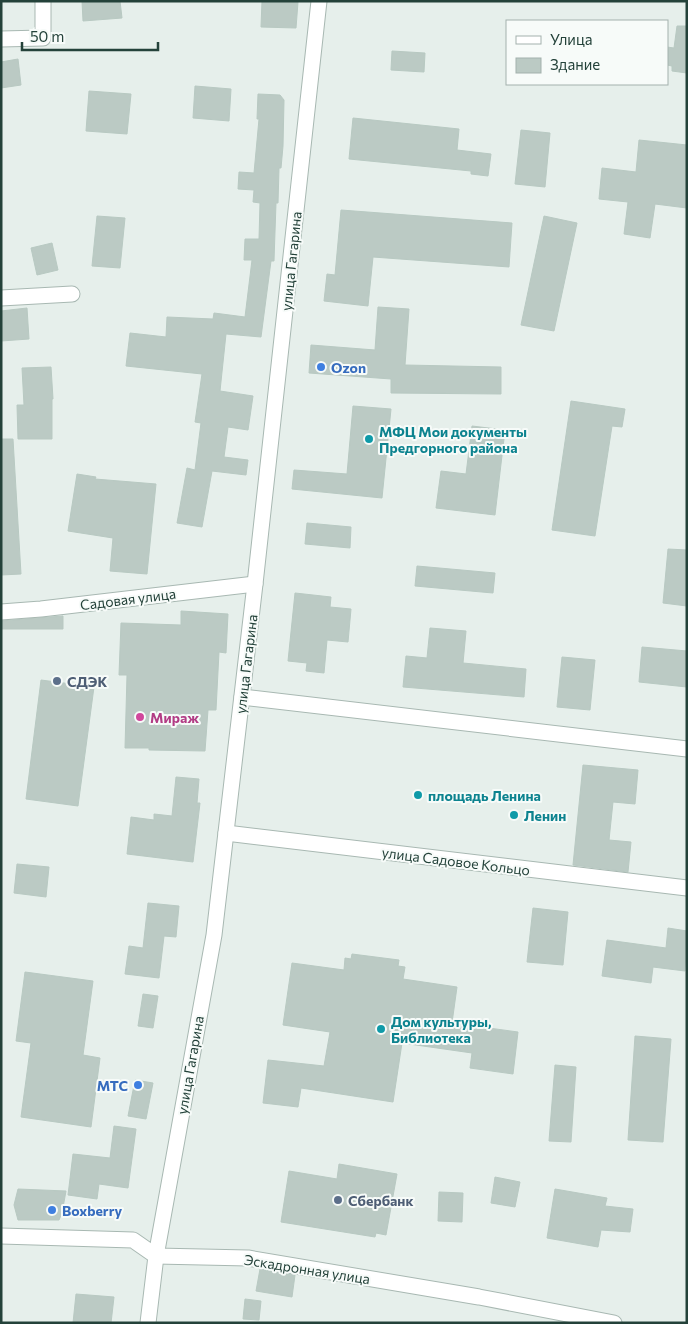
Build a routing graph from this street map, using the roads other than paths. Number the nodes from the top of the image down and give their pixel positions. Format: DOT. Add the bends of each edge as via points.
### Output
graph roads {
  1 [pos="43,1"];
  2 [pos="320,1"];
  3 [pos="1,39"];
  4 [pos="72,294"];
  5 [pos="1,298"];
  6 [pos="255,584"];
  7 [pos="1,612"];
  8 [pos="242,697"];
  9 [pos="687,749"];
  10 [pos="226,833"];
  11 [pos="687,888"];
  12 [pos="1,1236"];
  13 [pos="156,1256"];
  14 [pos="148,1323"];
  15 [pos="614,1323"];
  1 -- 3 [label="street" via="43,38"];
  2 -- 6 [label="street, улица Гагарина"];
  4 -- 5 [label="street"];
  6 -- 7 [label="street, Садовая улица"];
  6 -- 8 [label="street, улица Гагарина"];
  8 -- 9 [label="street"];
  8 -- 10 [label="street, улица Гагарина"];
  10 -- 11 [label="street, улица Садовое Кольцо"];
  10 -- 13 [label="street, улица Гагарина" via="214,935"];
  12 -- 13 [label="street" via="133,1240"];
  13 -- 14 [label="street, улица Гагарина"];
  13 -- 15 [label="street, Эскадронная улица" via="248,1258"];
}
